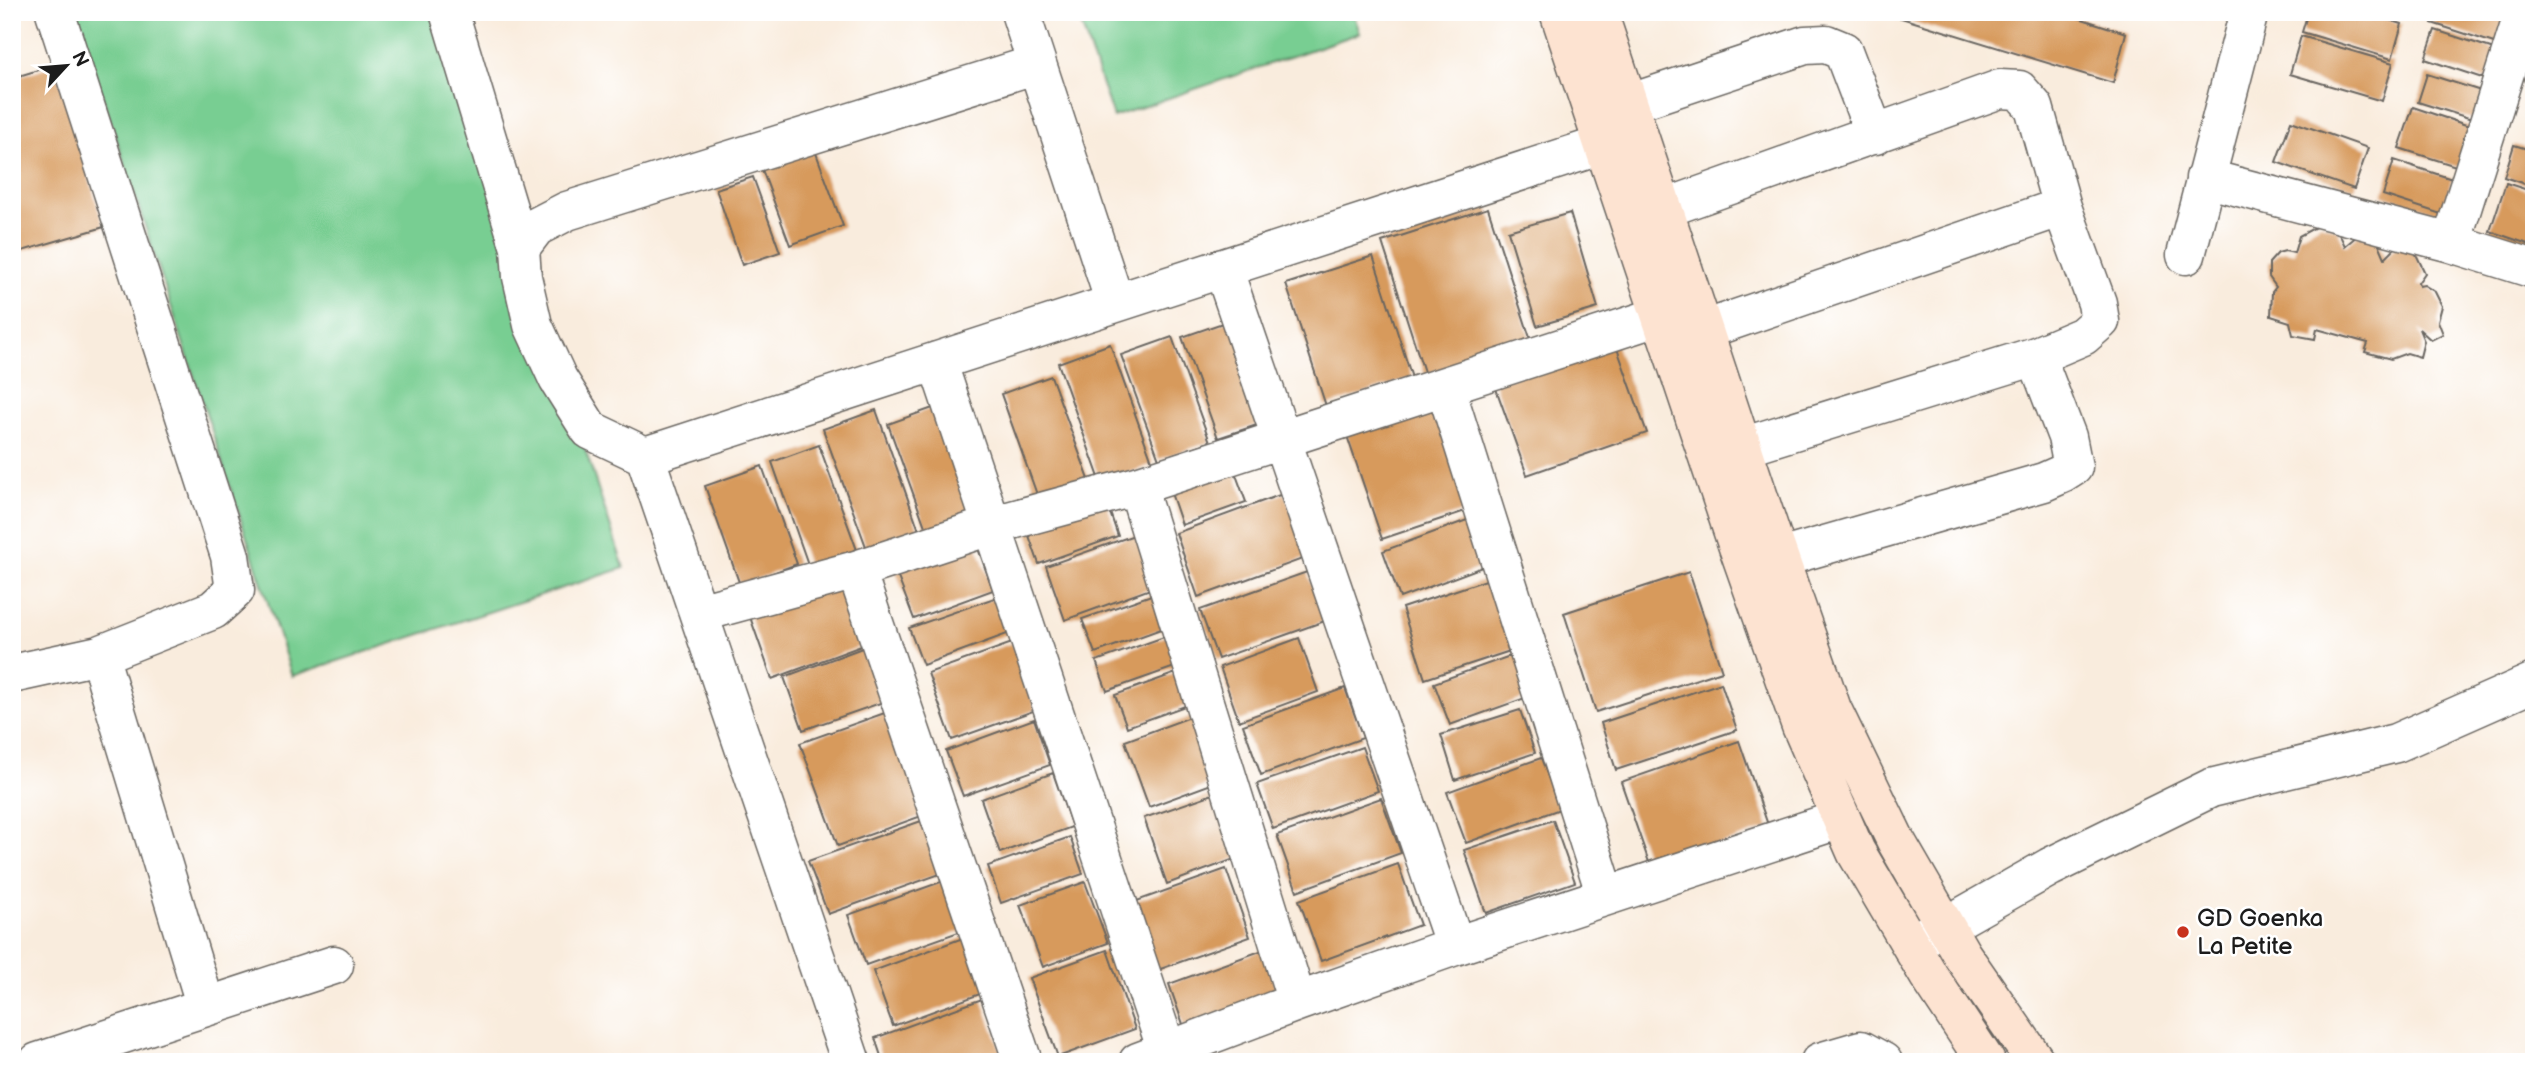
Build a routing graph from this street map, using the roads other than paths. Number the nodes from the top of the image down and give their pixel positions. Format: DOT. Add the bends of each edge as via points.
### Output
graph roads {
  1 [pos="55,12"];
  2 [pos="449,12"];
  3 [pos="1020,12"];
  4 [pos="1559,12"];
  5 [pos="1598,12"];
  6 [pos="2249,12"];
  7 [pos="2524,12"];
  8 [pos="1037,64"];
  9 [pos="1623,127"];
  10 [pos="1875,135"];
  11 [pos="2205,178"];
  12 [pos="2062,206"];
  13 [pos="1663,209"];
  14 [pos="2451,243"];
  15 [pos="520,248"];
  16 [pos="2186,255"];
  17 [pos="1223,268"];
  18 [pos="2534,269"];
  19 [pos="1115,303"];
  20 [pos="1660,316"];
  21 [pos="1703,330"];
  22 [pos="2036,356"];
  23 [pos="937,361"];
  24 [pos="1445,386"];
  25 [pos="1281,439"];
  26 [pos="1742,447"];
  27 [pos="645,456"];
  28 [pos="1137,486"];
  29 [pos="990,526"];
  30 [pos="1780,558"];
  31 [pos="856,570"];
  32 [pos="699,613"];
  33 [pos="99,654"];
  34 [pos="12,674"];
  35 [pos="2534,682"];
  36 [pos="1841,818"];
  37 [pos="1606,896"];
  38 [pos="1946,926"];
  39 [pos="1909,943"];
  40 [pos="1455,946"];
  41 [pos="334,965"];
  42 [pos="1297,1002"];
  43 [pos="206,1007"];
  44 [pos="1152,1056"];
  45 [pos="38,1062"];
  46 [pos="851,1062"];
  47 [pos="1023,1062"];
  48 [pos="1820,1062"];
  49 [pos="1883,1062"];
  50 [pos="1986,1062"];
  51 [pos="2036,1062"];
  1 -- 33 [label="street" via="230,556 235,590 213,610"];
  2 -- 15 [label="street"];
  3 -- 8 [label="street"];
  4 -- 9 [label="street"];
  5 -- 9 [label="street"];
  6 -- 11 [label="street"];
  7 -- 14 [label="street"];
  8 -- 15 [label="street" via="567,211 537,227"];
  8 -- 19 [label="street"];
  9 -- 10 [label="street" via="1805,45 1826,44 1843,51"];
  9 -- 13 [label="street"];
  9 -- 17 [label="street"];
  9 -- 20 [label="street"];
  10 -- 12 [label="street" via="2000,89 2019,90 2034,107"];
  10 -- 13 [label="street"];
  11 -- 14 [label="street"];
  11 -- 16 [label="street"];
  12 -- 21 [label="street"];
  12 -- 22 [label="street" via="2101,321 2083,336"];
  13 -- 21 [label="street"];
  14 -- 18 [label="street"];
  15 -- 27 [label="street" via="533,325 558,379 590,430"];
  17 -- 19 [label="street"];
  17 -- 25 [label="street"];
  19 -- 23 [label="street"];
  20 -- 24 [label="street"];
  20 -- 36 [label="street" via="1801,726"];
  21 -- 26 [label="street"];
  22 -- 26 [label="street"];
  22 -- 30 [label="street" via="2067,437 2073,467 2044,482"];
  23 -- 27 [label="street"];
  23 -- 29 [label="street"];
  24 -- 25 [label="street"];
  24 -- 37 [label="street"];
  25 -- 28 [label="street"];
  25 -- 40 [label="street"];
  26 -- 30 [label="street"];
  27 -- 32 [label="street"];
  28 -- 29 [label="street"];
  28 -- 42 [label="street"];
  29 -- 31 [label="street"];
  29 -- 44 [label="street"];
  30 -- 38 [label="street" via="1832,709 1896,841"];
  31 -- 32 [label="street"];
  31 -- 47 [label="street"];
  32 -- 46 [label="street"];
  33 -- 34 [label="street"];
  33 -- 43 [label="street"];
  35 -- 38 [label="street" via="2396,743 2211,788 2050,867"];
  36 -- 37 [label="street"];
  36 -- 39 [label="street"];
  37 -- 40 [label="street"];
  38 -- 39 [label="street"];
  38 -- 51 [label="street"];
  39 -- 50 [label="street"];
  40 -- 42 [label="street"];
  41 -- 43 [label="street"];
  42 -- 44 [label="street"];
  43 -- 45 [label="street"];
  48 -- 49 [label="street" via="1861,1049"];
}
